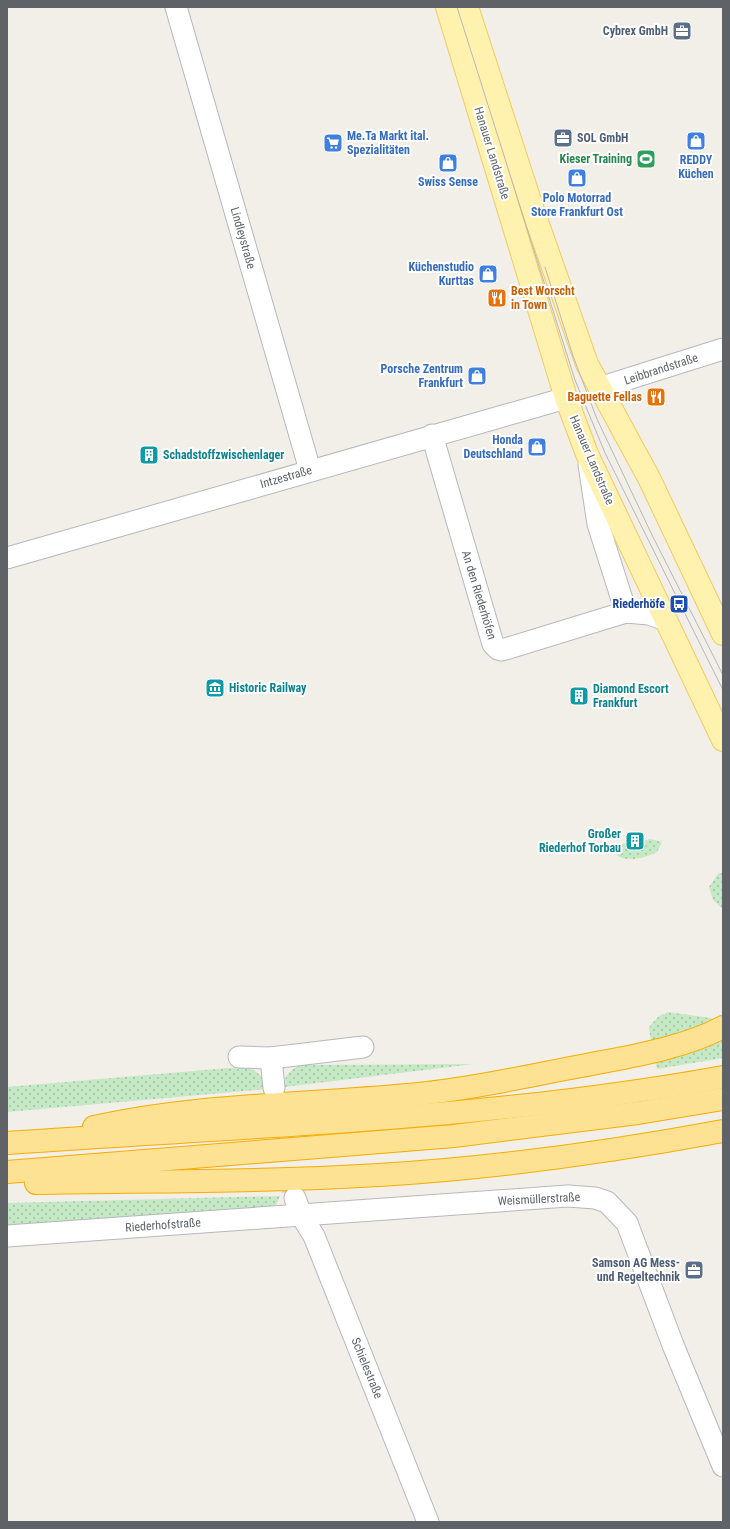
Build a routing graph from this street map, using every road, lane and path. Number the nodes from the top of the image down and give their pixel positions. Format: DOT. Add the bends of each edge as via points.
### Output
graph roads {
  1 [pos="176,7"];
  2 [pos="448,7"];
  3 [pos="467,7"];
  4 [pos="723,349"];
  5 [pos="599,388"];
  6 [pos="566,398"];
  7 [pos="432,435"];
  8 [pos="587,454"];
  9 [pos="310,470"];
  10 [pos="7,558"];
  11 [pos="626,612"];
  12 [pos="666,620"];
  13 [pos="723,634"];
  14 [pos="723,740"];
  15 [pos="723,1027"];
  16 [pos="363,1048"];
  17 [pos="239,1057"];
  18 [pos="271,1058"];
  19 [pos="723,1077"];
  20 [pos="274,1088"];
  21 [pos="723,1099"];
  22 [pos="723,1132"];
  23 [pos="16,1142"];
  24 [pos="7,1172"];
  25 [pos="7,1183"];
  26 [pos="298,1207"];
  27 [pos="7,1236"];
  28 [pos="723,1466"];
  29 [pos="428,1522"];
  1 -- 9 [label="street, Lindleystraße"];
  2 -- 6 [label="main road, Hanauer Landstraße"];
  3 -- 5 [label="main road, Hanauer Landstraße" via="586,364"];
  4 -- 5 [label="street, Leibbrandstraße"];
  5 -- 6 [label="main road"];
  5 -- 13 [label="main road, Hanauer Landstraße" via="649,478"];
  6 -- 7 [label="street, Intzestraße"];
  6 -- 8 [label="main road, Hanauer Landstraße"];
  7 -- 9 [label="street, Intzestraße"];
  7 -- 11 [label="street, An den Riederhöfen" via="493,644 498,649 502,650"];
  8 -- 11 [label="street" via="598,524"];
  8 -- 12 [label="main road, Hanauer Landstraße"];
  9 -- 10 [label="street, Intzestraße"];
  11 -- 12 [label="street, An den Riederhöfen" via="649,614"];
  12 -- 14 [label="main road, Hanauer Landstraße"];
  15 -- 23 [label="highway" via="699,1038 670,1046 501,1082 408,1095 271,1104 129,1119"];
  16 -- 18 [label="street"];
  17 -- 18 [label="street"];
  18 -- 20 [label="street"];
  19 -- 23 [label="highway" via="634,1092 460,1112"];
  21 -- 24 [label="highway" via="638,1113 454,1136"];
  22 -- 25 [label="highway" via="585,1154 378,1175 292,1179"];
  26 -- 27 [label="street, Riederhofstraße"];
  26 -- 28 [label="street, Weismüllerstraße" via="568,1196 595,1198 607,1202 626,1222"];
  26 -- 29 [label="street, Schielestraße" via="314,1236"];
}
